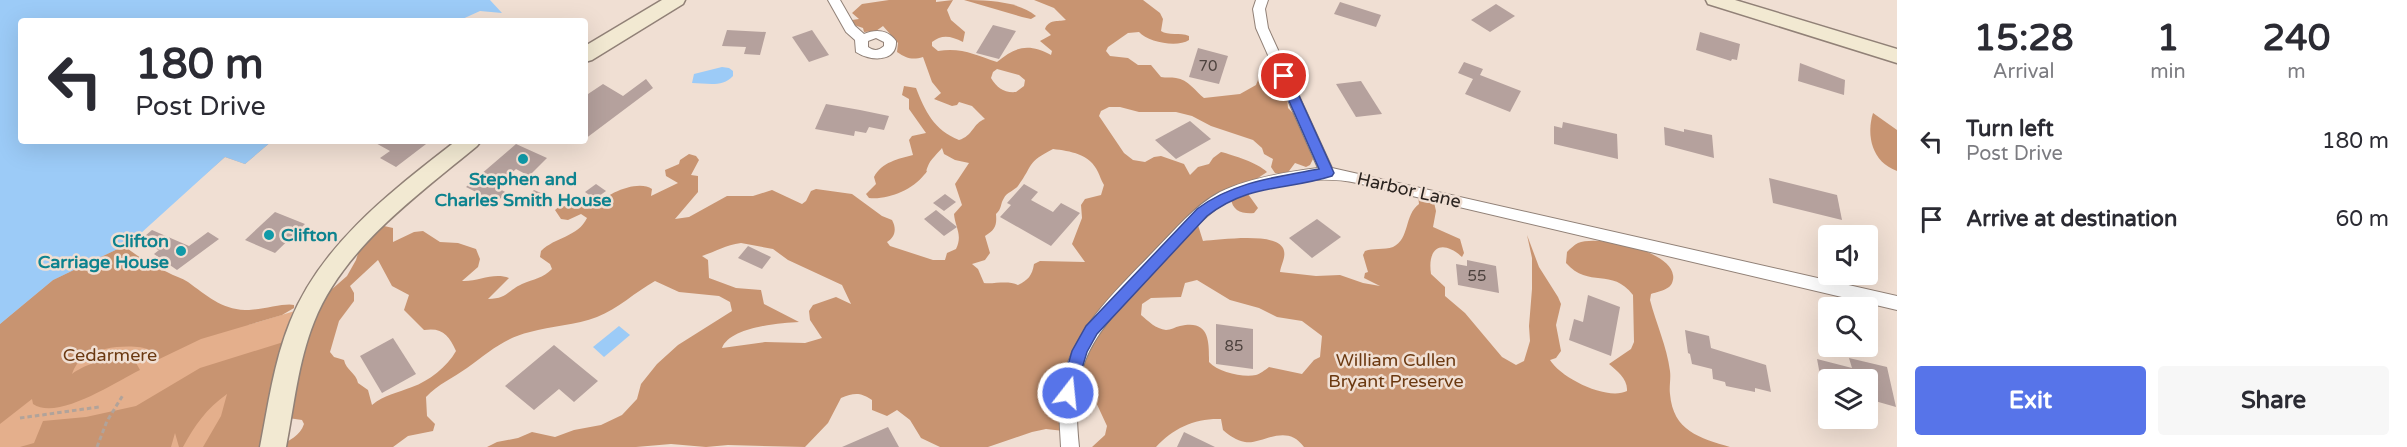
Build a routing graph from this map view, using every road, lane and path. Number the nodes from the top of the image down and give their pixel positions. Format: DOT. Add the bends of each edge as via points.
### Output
graph roads {
  1 [pos="676,0"];
  2 [pos="834,0"];
  3 [pos="1262,0"];
  4 [pos="1714,0"];
  5 [pos="862,39"];
  6 [pos="588,53"];
  7 [pos="1897,56"];
  8 [pos="467,144"];
  9 [pos="1327,173"];
  10 [pos="1897,303"];
  11 [pos="123,395"];
  12 [pos="99,407"];
  13 [pos="20,418"];
  14 [pos="97,447"];
  15 [pos="273,447"];
  16 [pos="1070,447"];
  1 -- 6 [label="main road"];
  2 -- 5 [label="street" via="850,29"];
  3 -- 9 [label="street" via="1258,9 1262,28"];
  4 -- 7 [label="main road"];
  8 -- 15 [label="main road" via="363,233 318,290 297,338"];
  9 -- 10 [label="street, Harbor Lane"];
  9 -- 16 [label="street, Harbor Lane" via="1263,184 1219,199 1109,309 1080,351 1068,393"];
  11 -- 14 [label="path"];
  12 -- 13 [label="path"];
}
